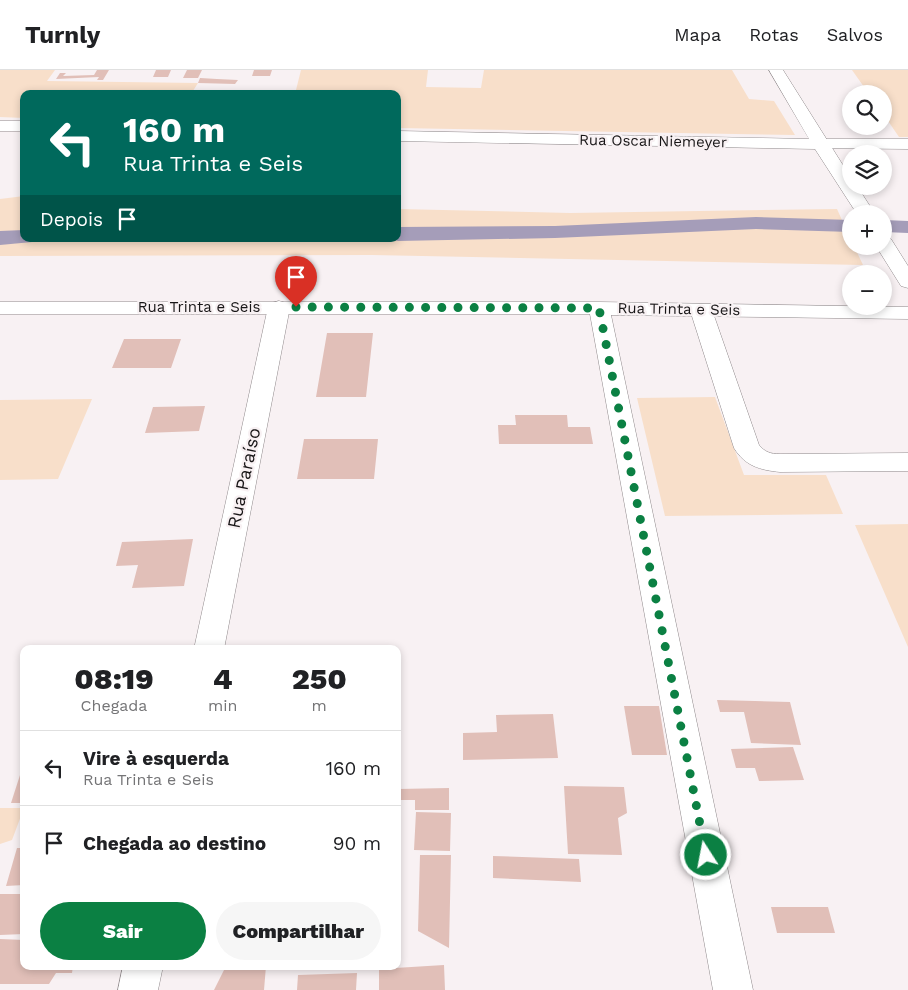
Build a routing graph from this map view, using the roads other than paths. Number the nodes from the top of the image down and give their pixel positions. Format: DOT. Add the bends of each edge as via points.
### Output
graph roads {
  1 [pos="776,70"];
  2 [pos="0,126"];
  3 [pos="20,126"];
  4 [pos="401,136"];
  5 [pos="820,144"];
  6 [pos="908,144"];
  7 [pos="860,205"];
  8 [pos="891,255"];
  9 [pos="908,282"];
  10 [pos="279,307"];
  11 [pos="0,308"];
  12 [pos="599,308"];
  13 [pos="701,310"];
  14 [pos="908,313"];
  15 [pos="908,462"];
  16 [pos="210,645"];
  17 [pos="142,970"];
  18 [pos="138,990"];
  19 [pos="732,990"];
  1 -- 5 [label="street"];
  2 -- 3 [label="street"];
  4 -- 5 [label="street, Rua Oscar Niemeyer"];
  5 -- 6 [label="street, Rua Oscar Niemeyer"];
  5 -- 7 [label="street"];
  8 -- 9 [label="street"];
  10 -- 11 [label="street, Rua Trinta e Seis"];
  10 -- 12 [label="street, Rua Trinta e Seis"];
  10 -- 16 [label="street, Rua Paraíso"];
  12 -- 13 [label="street, Rua Trinta e Seis"];
  12 -- 19 [label="street"];
  13 -- 14 [label="street, Rua Trinta e Seis"];
  13 -- 15 [label="street" via="747,448 756,458 765,462"];
  17 -- 18 [label="street"];
}
